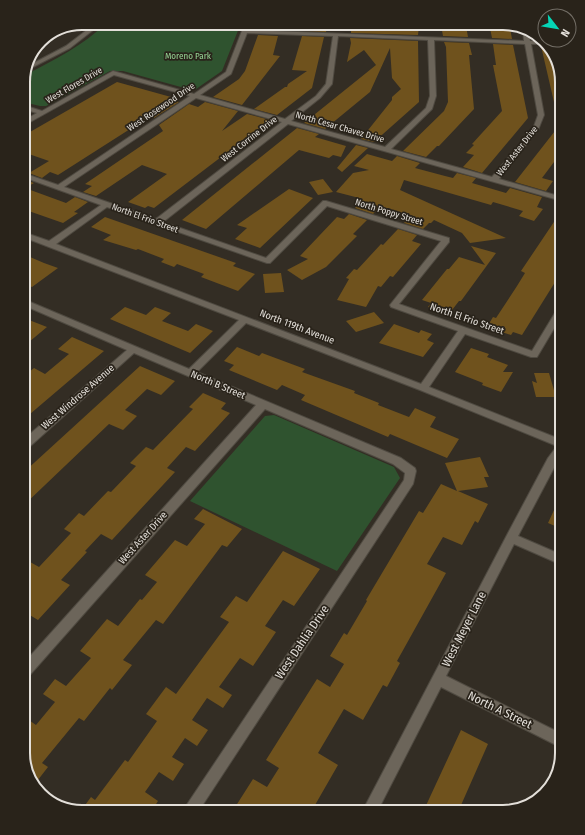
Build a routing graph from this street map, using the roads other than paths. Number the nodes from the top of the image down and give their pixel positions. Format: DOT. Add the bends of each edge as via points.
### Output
graph roads {
  1 [pos="90,30"];
  2 [pos="245,30"];
  3 [pos="336,34"];
  4 [pos="526,36"];
  5 [pos="432,38"];
  6 [pos="527,42"];
  7 [pos="536,43"];
  8 [pos="33,65"];
  9 [pos="113,73"];
  10 [pos="195,96"];
  11 [pos="30,109"];
  12 [pos="43,113"];
  13 [pos="30,120"];
  14 [pos="286,122"];
  15 [pos="386,150"];
  16 [pos="30,177"];
  17 [pos="494,180"];
  18 [pos="59,187"];
  19 [pos="555,197"];
  20 [pos="107,204"];
  21 [pos="158,222"];
  22 [pos="30,236"];
  23 [pos="51,244"];
  24 [pos="267,261"];
  25 [pos="30,305"];
  26 [pos="394,305"];
  27 [pos="245,319"];
  28 [pos="555,320"];
  29 [pos="463,330"];
  30 [pos="133,349"];
  31 [pos="190,373"];
  32 [pos="423,388"];
  33 [pos="263,404"];
  34 [pos="30,440"];
  35 [pos="555,441"];
  36 [pos="555,456"];
  37 [pos="411,471"];
  38 [pos="511,538"];
  39 [pos="555,557"];
  40 [pos="30,665"];
  41 [pos="438,679"];
  42 [pos="555,738"];
  43 [pos="194,805"];
  44 [pos="373,805"];
  1 -- 8 [label="street" via="78,40"];
  2 -- 3 [label="street"];
  2 -- 10 [label="street, West Rosewood Drive" via="228,73"];
  3 -- 5 [label="street"];
  3 -- 14 [label="street, West Corrine Drive" via="329,84 318,97"];
  4 -- 6 [label="street, West Aster Drive"];
  5 -- 6 [label="street"];
  5 -- 15 [label="street" via="433,96 429,109"];
  6 -- 7 [label="street"];
  6 -- 17 [label="street, West Aster Drive" via="541,115 536,129"];
  9 -- 10 [label="street, North Cesar Chavez Drive"];
  9 -- 12 [label="street, West Flores Drive"];
  10 -- 14 [label="street, North Cesar Chavez Drive"];
  10 -- 18 [label="street, West Rosewood Drive"];
  11 -- 12 [label="street"];
  12 -- 13 [label="street, West Flores Drive"];
  14 -- 15 [label="street, North Cesar Chavez Drive"];
  14 -- 21 [label="street, West Corrine Drive"];
  15 -- 17 [label="street, North Cesar Chavez Drive"];
  16 -- 18 [label="street, North El Frio Street"];
  17 -- 19 [label="street, North Cesar Chavez Drive"];
  18 -- 20 [label="street, North El Frio Street"];
  20 -- 21 [label="street, North El Frio Street"];
  20 -- 23 [label="street"];
  21 -- 24 [label="street, North El Frio Street"];
  22 -- 23 [label="street, North 119th Avenue"];
  23 -- 27 [label="street, North 119th Avenue"];
  24 -- 26 [label="street, North Poppy Street" via="326,203 446,240"];
  25 -- 30 [label="street, North B Street"];
  26 -- 29 [label="street, North El Frio Street"];
  27 -- 31 [label="street"];
  27 -- 32 [label="street, North 119th Avenue"];
  28 -- 29 [label="street, North El Frio Street" via="534,355"];
  29 -- 32 [label="street"];
  30 -- 31 [label="street, North B Street"];
  30 -- 34 [label="street, West Windrose Avenue"];
  31 -- 33 [label="street, North B Street"];
  32 -- 35 [label="street, North 119th Avenue"];
  33 -- 37 [label="street, North B Street" via="397,461"];
  33 -- 40 [label="street, West Aster Drive"];
  36 -- 38 [label="street, West Meyer Lane"];
  37 -- 43 [label="street, West Dahlia Drive" via="409,482"];
  38 -- 39 [label="street"];
  38 -- 41 [label="street, West Meyer Lane"];
  41 -- 42 [label="street, North A Street"];
  41 -- 44 [label="street, West Meyer Lane"];
}
